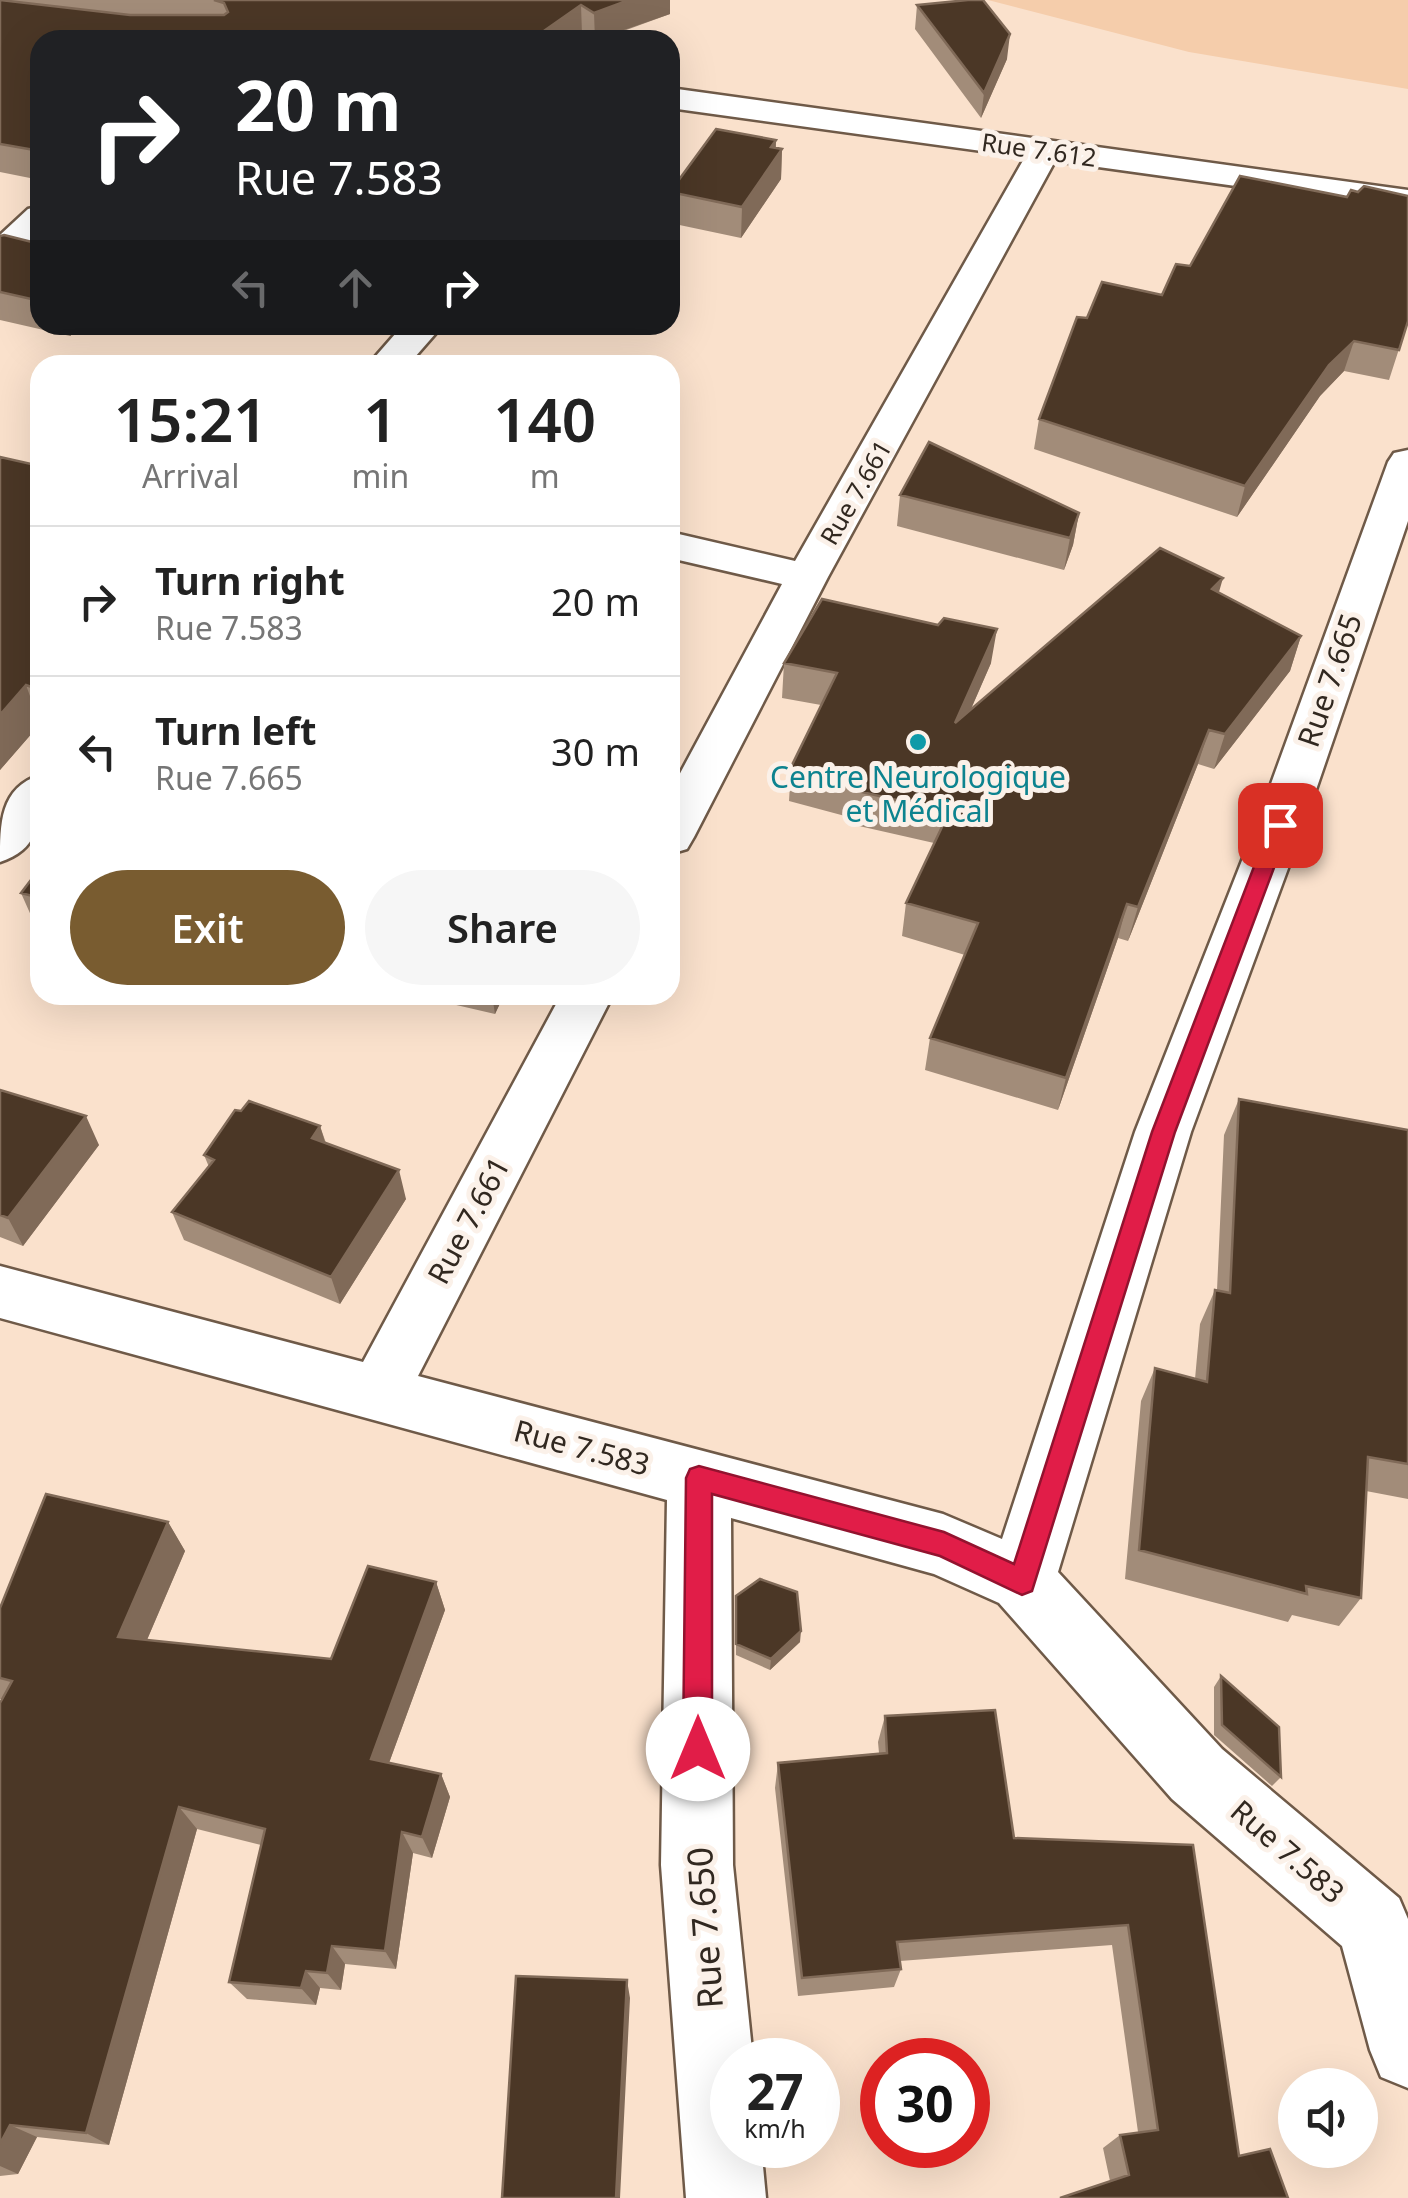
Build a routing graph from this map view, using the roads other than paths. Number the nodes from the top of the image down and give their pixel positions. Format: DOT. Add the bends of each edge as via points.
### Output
graph roads {
  1 [pos="680,99"];
  2 [pos="1045,150"];
  3 [pos="1408,200"];
  4 [pos="30,226"];
  5 [pos="0,254"];
  6 [pos="415,335"];
  7 [pos="397,355"];
  8 [pos="1408,462"];
  9 [pos="680,547"];
  10 [pos="806,577"];
  11 [pos="30,805"];
  12 [pos="680,817"];
  13 [pos="0,844"];
  14 [pos="582,1005"];
  15 [pos="0,1292"];
  16 [pos="378,1393"];
  17 [pos="699,1478"];
  18 [pos="1022,1582"];
  19 [pos="1390,1916"];
  20 [pos="1408,2050"];
  21 [pos="726,2198"];
  1 -- 2 [label="street, Rue 7.612"];
  2 -- 3 [label="street, Rue 7.612"];
  2 -- 10 [label="street, Rue 7.661"];
  4 -- 5 [label="street"];
  6 -- 7 [label="street"];
  8 -- 18 [label="street, Rue 7.665" via="1164,1132"];
  9 -- 10 [label="street"];
  10 -- 12 [label="street, Rue 7.661"];
  11 -- 13 [label="street"];
  14 -- 16 [label="street, Rue 7.661"];
  15 -- 16 [label="street, Rue 7.583"];
  16 -- 17 [label="street, Rue 7.583"];
  17 -- 18 [label="street, Rue 7.583" via="944,1545"];
  17 -- 21 [label="street, Rue 7.650" via="697,1865"];
  18 -- 19 [label="street, Rue 7.583" via="1197,1774"];
  19 -- 20 [label="street, Rue 7.583"];
}
